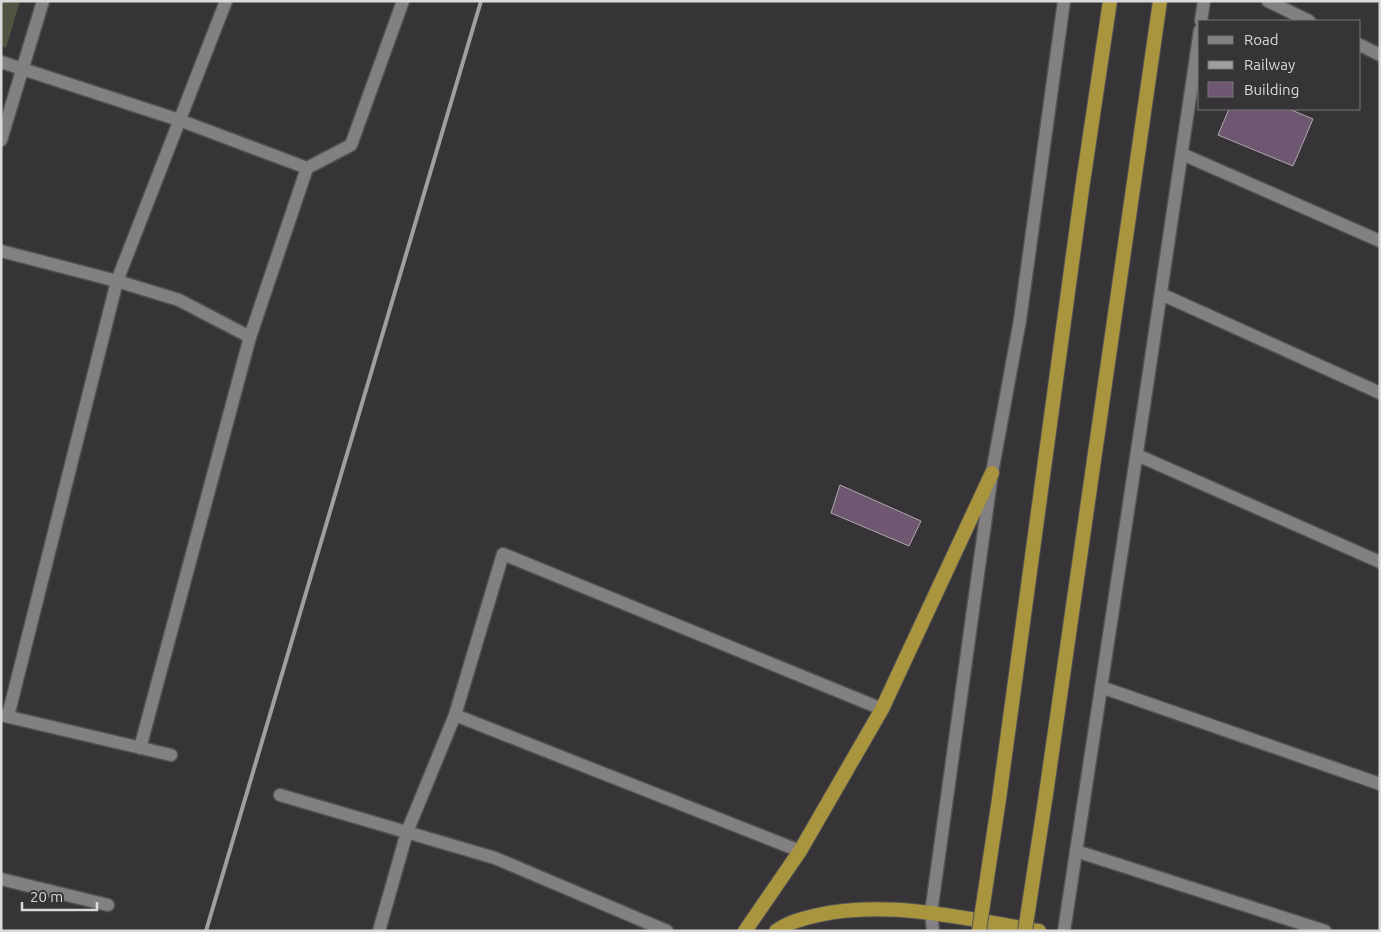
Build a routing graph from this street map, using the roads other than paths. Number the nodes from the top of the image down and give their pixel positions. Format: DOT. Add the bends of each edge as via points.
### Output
graph roads {
  1 [pos="43,1"];
  2 [pos="226,1"];
  3 [pos="402,1"];
  4 [pos="1064,1"];
  5 [pos="1110,1"];
  6 [pos="1160,1"];
  7 [pos="1204,1"];
  8 [pos="1268,1"];
  9 [pos="1201,20"];
  10 [pos="1307,20"];
  11 [pos="1198,44"];
  12 [pos="1361,46"];
  13 [pos="1380,55"];
  14 [pos="1,62"];
  15 [pos="23,68"];
  16 [pos="179,120"];
  17 [pos="1,140"];
  18 [pos="1182,154"];
  19 [pos="307,168"];
  20 [pos="1380,241"];
  21 [pos="1,251"];
  22 [pos="117,281"];
  23 [pos="1161,294"];
  24 [pos="250,336"];
  25 [pos="1380,393"];
  26 [pos="1137,455"];
  27 [pos="992,474"];
  28 [pos="1380,562"];
  29 [pos="1101,687"];
  30 [pos="882,709"];
  31 [pos="455,715"];
  32 [pos="5,716"];
  33 [pos="140,748"];
  34 [pos="171,755"];
  35 [pos="1380,784"];
  36 [pos="280,794"];
  37 [pos="407,832"];
  38 [pos="800,850"];
  39 [pos="1076,851"];
  40 [pos="1,879"];
  41 [pos="108,905"];
  42 [pos="931,913"];
  43 [pos="379,931"];
  44 [pos="667,931"];
  45 [pos="745,931"];
  46 [pos="776,931"];
  47 [pos="933,931"];
  48 [pos="979,931"];
  49 [pos="1025,931"];
  50 [pos="1039,931"];
  51 [pos="1064,931"];
  52 [pos="1325,931"];
  1 -- 15 [label="street"];
  2 -- 16 [label="street"];
  3 -- 19 [label="street" via="351,146"];
  4 -- 27 [label="street" via="1020,320"];
  5 -- 48 [label="highway, bridge"];
  6 -- 49 [label="highway, bridge"];
  7 -- 9 [label="street"];
  8 -- 10 [label="street"];
  11 -- 18 [label="street"];
  12 -- 13 [label="street"];
  14 -- 15 [label="street"];
  15 -- 16 [label="street"];
  15 -- 17 [label="street"];
  16 -- 19 [label="street"];
  16 -- 22 [label="street"];
  18 -- 20 [label="street"];
  18 -- 23 [label="street"];
  19 -- 24 [label="street"];
  21 -- 22 [label="street"];
  22 -- 24 [label="street" via="179,300"];
  22 -- 32 [label="street"];
  23 -- 25 [label="street"];
  23 -- 26 [label="street"];
  24 -- 33 [label="street"];
  26 -- 28 [label="street"];
  26 -- 29 [label="street"];
  27 -- 30 [label="highway"];
  27 -- 42 [label="street"];
  29 -- 35 [label="street"];
  29 -- 39 [label="street"];
  30 -- 31 [label="street" via="503,554"];
  30 -- 38 [label="highway"];
  31 -- 37 [label="street"];
  31 -- 38 [label="street"];
  32 -- 33 [label="street"];
  33 -- 34 [label="street"];
  36 -- 37 [label="street"];
  37 -- 43 [label="street"];
  37 -- 44 [label="street" via="495,858"];
  38 -- 45 [label="highway"];
  39 -- 51 [label="street"];
  39 -- 52 [label="street"];
  40 -- 41 [label="street"];
  42 -- 46 [label="highway" via="880,908 833,911 795,921"];
  42 -- 47 [label="street"];
  42 -- 50 [label="highway"];
}
